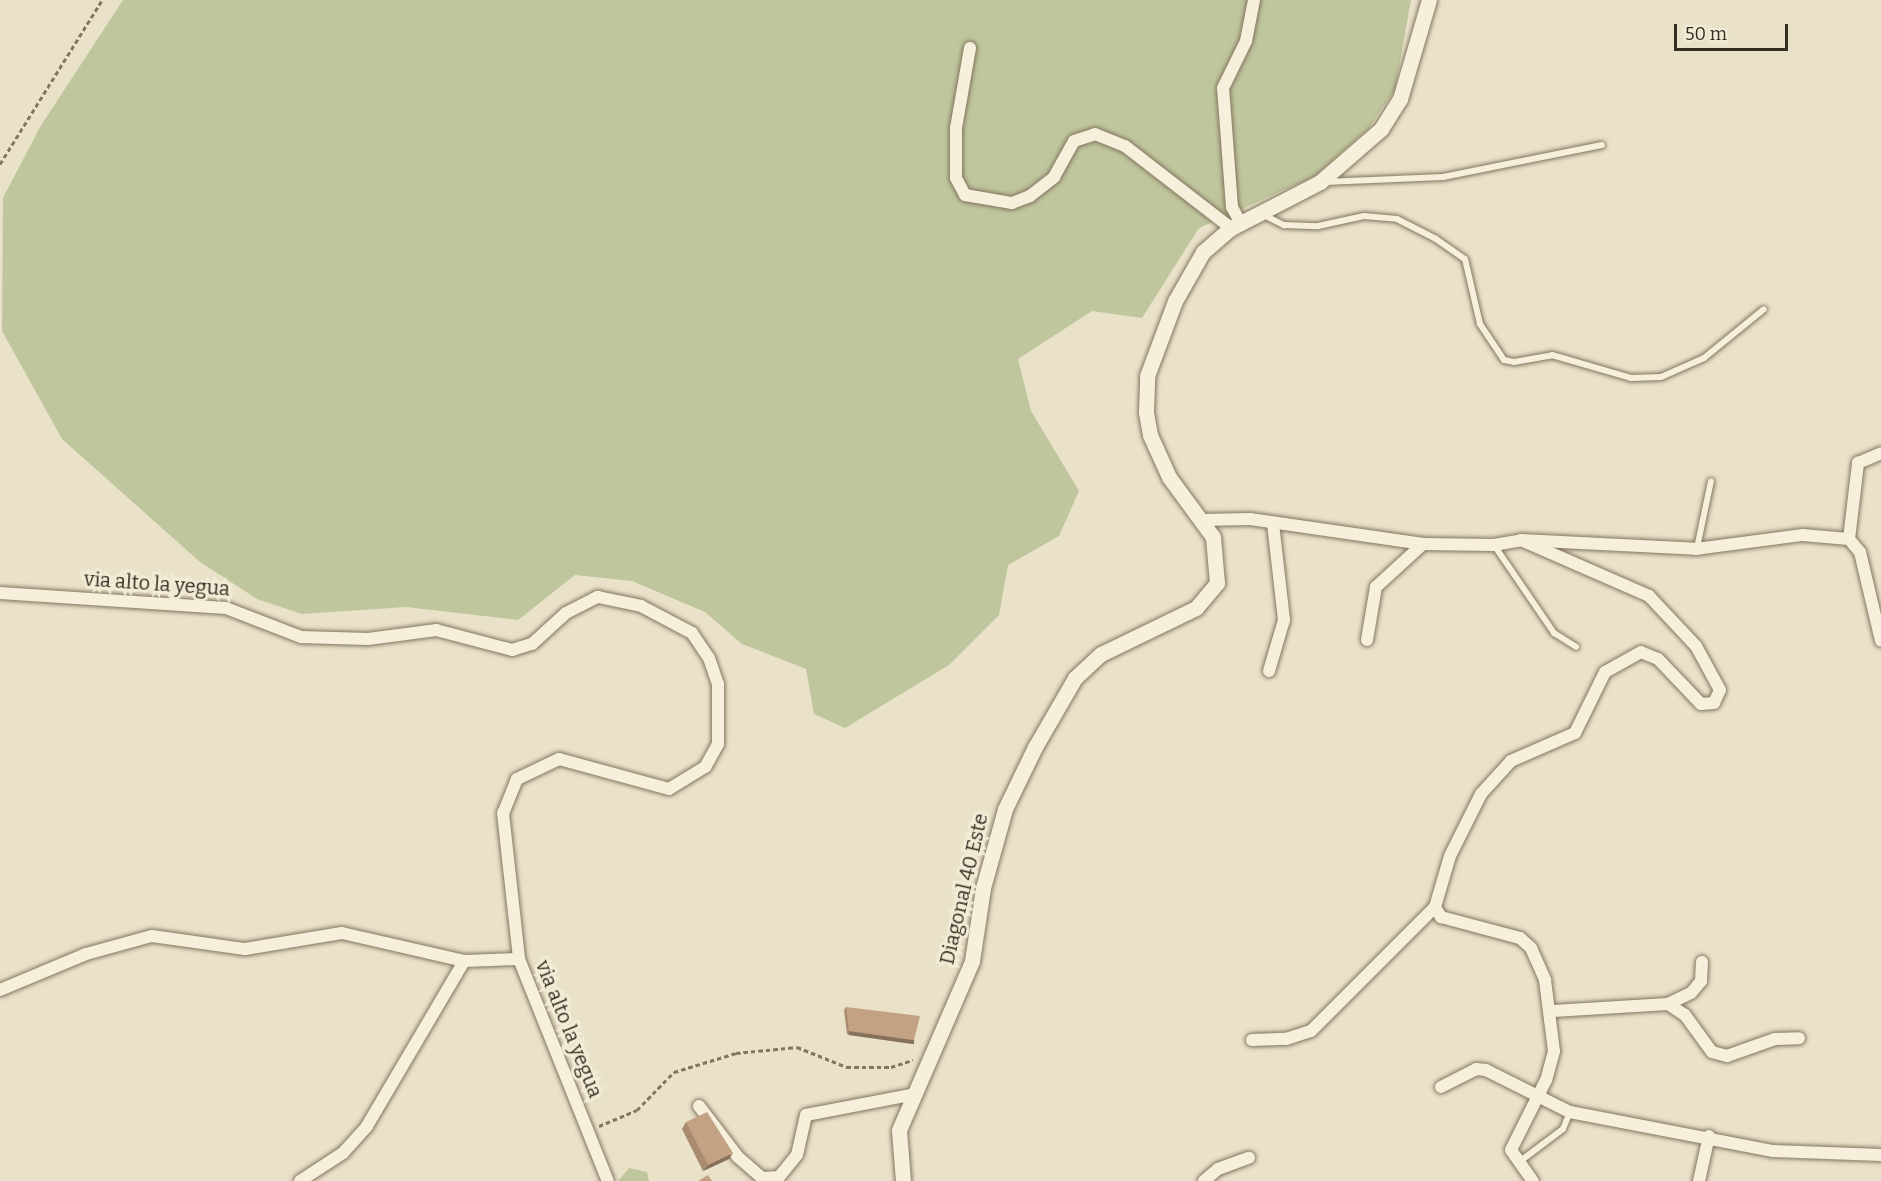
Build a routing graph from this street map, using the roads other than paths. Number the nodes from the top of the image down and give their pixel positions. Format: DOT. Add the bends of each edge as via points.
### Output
graph roads {
  1 [pos="1254,0"];
  2 [pos="1429,0"];
  3 [pos="970,48"];
  4 [pos="1602,145"];
  5 [pos="1320,182"];
  6 [pos="1259,212"];
  7 [pos="1236,225"];
  8 [pos="1764,309"];
  9 [pos="1881,453"];
  10 [pos="1711,481"];
  11 [pos="1202,520"];
  12 [pos="1273,523"];
  13 [pos="1849,538"];
  14 [pos="1521,540"];
  15 [pos="1423,544"];
  16 [pos="1494,545"];
  17 [pos="1696,549"];
  18 [pos="0,593"];
  19 [pos="1367,640"];
  20 [pos="1881,641"];
  21 [pos="1576,647"];
  22 [pos="1269,671"];
  23 [pos="1435,907"];
  24 [pos="519,959"];
  25 [pos="464,961"];
  26 [pos="1702,962"];
  27 [pos="0,990"];
  28 [pos="1668,1004"];
  29 [pos="1553,1011"];
  30 [pos="1799,1038"];
  31 [pos="1252,1040"];
  32 [pos="1441,1087"];
  33 [pos="911,1095"];
  34 [pos="1536,1099"];
  35 [pos="699,1106"];
  36 [pos="1570,1112"];
  37 [pos="1710,1136"];
  38 [pos="1881,1155"];
  39 [pos="1249,1158"];
  40 [pos="1518,1163"];
  41 [pos="300,1181"];
  42 [pos="608,1181"];
  43 [pos="903,1181"];
  44 [pos="1204,1181"];
  45 [pos="1533,1181"];
  46 [pos="1700,1181"];
  1 -- 7 [label="street" via="1246,41 1223,88"];
  2 -- 5 [label="street, Diagonal 40 Este" via="1400,99 1381,129"];
  3 -- 7 [label="street" via="956,129 956,178 965,195 1012,203 1030,196 1054,177 1074,141 1095,135 1125,146"];
  4 -- 5 [label="lane" via="1443,177"];
  5 -- 6 [label="street, Diagonal 40 Este"];
  6 -- 7 [label="street, Diagonal 40 Este"];
  6 -- 8 [label="lane" via="1284,225 1318,226 1364,216 1397,219 1436,239 1465,258 1480,324 1504,360 1514,362 1552,355 1631,378 1660,377 1704,358"];
  7 -- 11 [label="street, Diagonal 40 Este" via="1192,268 1147,376 1150,435 1169,477"];
  9 -- 13 [label="street" via="1858,463"];
  10 -- 17 [label="lane"];
  11 -- 12 [label="street"];
  11 -- 33 [label="street, Diagonal 40 Este" via="1213,537 1218,567 1209,598 1101,654 1076,678 1035,747 1005,809 983,888 972,961"];
  12 -- 15 [label="street"];
  12 -- 22 [label="street" via="1284,620"];
  13 -- 17 [label="street" via="1803,536"];
  13 -- 20 [label="street" via="1860,552"];
  14 -- 16 [label="street"];
  14 -- 17 [label="street"];
  14 -- 23 [label="street" via="1649,596 1696,646 1719,698 1701,704 1665,665 1641,652 1605,672 1575,733 1511,761 1480,794 1450,856"];
  15 -- 16 [label="street"];
  15 -- 19 [label="street" via="1376,587"];
  16 -- 21 [label="lane" via="1554,633"];
  18 -- 24 [label="street, via alto la yegua" via="226,608 301,637 368,639 436,630 512,650 532,644 566,613 598,597 641,606 692,633 710,658 718,684 718,744 705,766 669,789 559,759 517,779 503,813"];
  23 -- 29 [label="street" via="1450,922 1499,930 1531,948"];
  23 -- 31 [label="street" via="1311,1031 1286,1040"];
  24 -- 25 [label="street"];
  24 -- 42 [label="street, via alto la yegua"];
  25 -- 27 [label="street" via="342,933 245,949 152,936 86,954"];
  25 -- 41 [label="street" via="367,1126 343,1153"];
  26 -- 28 [label="street" via="1701,981 1690,993"];
  28 -- 29 [label="street"];
  28 -- 30 [label="street" via="1685,1015 1712,1052 1727,1056 1775,1039"];
  29 -- 34 [label="street" via="1554,1051"];
  32 -- 34 [label="street" via="1476,1069 1486,1070"];
  33 -- 35 [label="street" via="806,1115 789,1171 762,1178 738,1157"];
  33 -- 43 [label="street, Diagonal 40 Este" via="899,1130"];
  34 -- 36 [label="street"];
  34 -- 40 [label="street" via="1511,1150"];
  36 -- 37 [label="street"];
  36 -- 40 [label="lane" via="1563,1129"];
  37 -- 38 [label="street" via="1773,1152"];
  37 -- 46 [label="street"];
  39 -- 44 [label="street" via="1218,1169"];
  40 -- 45 [label="street"];
}
